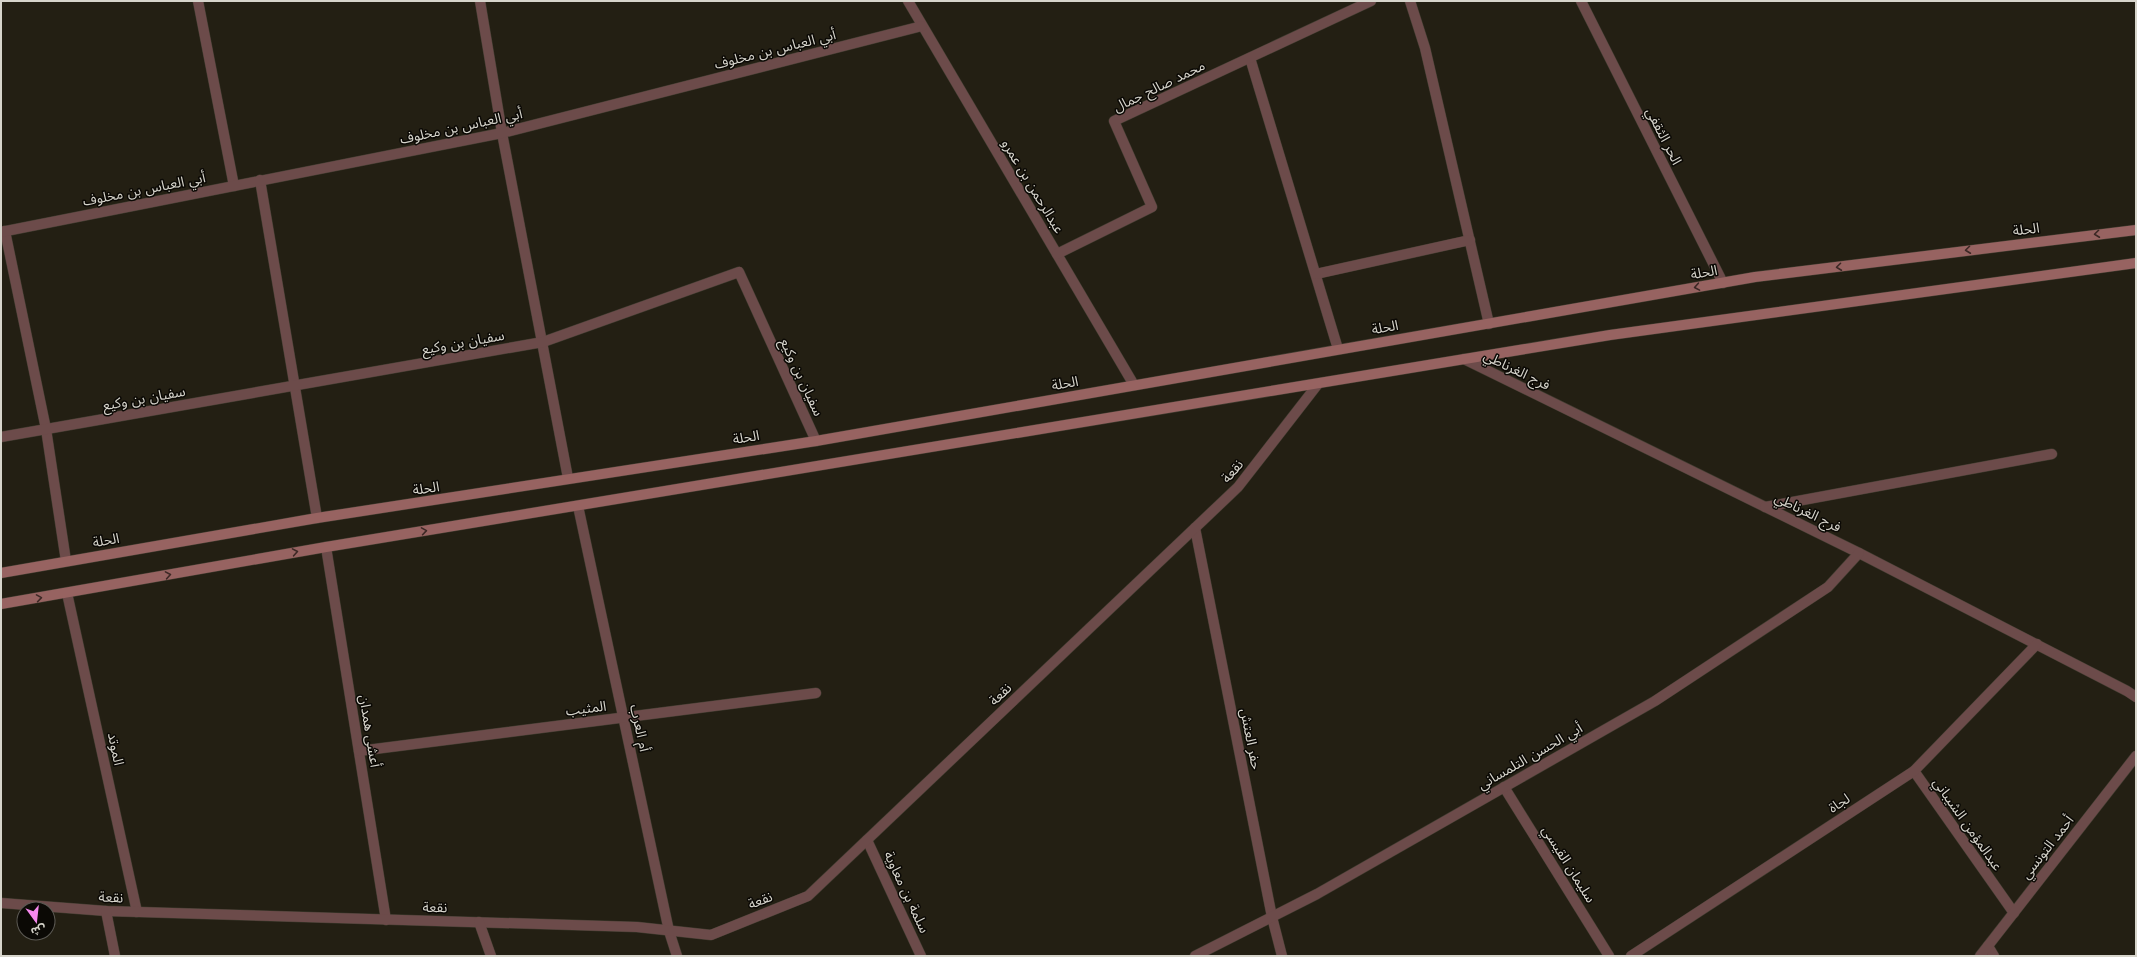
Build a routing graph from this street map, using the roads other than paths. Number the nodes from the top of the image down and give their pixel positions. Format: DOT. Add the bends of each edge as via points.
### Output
graph roads {
  1 [pos="198,1"];
  2 [pos="480,1"];
  3 [pos="908,1"];
  4 [pos="1371,1"];
  5 [pos="1410,1"];
  6 [pos="1581,1"];
  7 [pos="922,26"];
  8 [pos="1250,58"];
  9 [pos="502,133"];
  10 [pos="260,180"];
  11 [pos="234,186"];
  12 [pos="2136,230"];
  13 [pos="3,231"];
  14 [pos="1470,240"];
  15 [pos="1057,254"];
  16 [pos="2136,263"];
  17 [pos="1316,274"];
  18 [pos="1723,283"];
  19 [pos="1489,324"];
  20 [pos="543,342"];
  21 [pos="1338,349"];
  22 [pos="1464,359"];
  23 [pos="1318,384"];
  24 [pos="1134,385"];
  25 [pos="293,386"];
  26 [pos="46,430"];
  27 [pos="1,437"];
  28 [pos="816,440"];
  29 [pos="2052,454"];
  30 [pos="568,478"];
  31 [pos="578,506"];
  32 [pos="1764,507"];
  33 [pos="317,518"];
  34 [pos="1195,528"];
  35 [pos="326,547"];
  36 [pos="1859,553"];
  37 [pos="66,560"];
  38 [pos="1,573"];
  39 [pos="67,593"];
  40 [pos="1,604"];
  41 [pos="2037,644"];
  42 [pos="816,693"];
  43 [pos="2136,697"];
  44 [pos="623,717"];
  45 [pos="359,751"];
  46 [pos="2136,756"];
  47 [pos="1914,771"];
  48 [pos="1504,787"];
  49 [pos="867,840"];
  50 [pos="1,903"];
  51 [pos="106,911"];
  52 [pos="137,912"];
  53 [pos="2014,913"];
  54 [pos="1272,917"];
  55 [pos="386,920"];
  56 [pos="479,922"];
  57 [pos="669,931"];
  58 [pos="1988,946"];
  59 [pos="115,956"];
  60 [pos="491,956"];
  61 [pos="677,956"];
  62 [pos="921,956"];
  63 [pos="1195,956"];
  64 [pos="1282,956"];
  65 [pos="1609,956"];
  66 [pos="1631,956"];
  67 [pos="1980,956"];
  68 [pos="1994,956"];
  1 -- 11 [label="street"];
  2 -- 9 [label="street"];
  3 -- 7 [label="street, عبدالرحمن بن عمرو"];
  4 -- 8 [label="street, محمد صالح جمال"];
  5 -- 14 [label="street" via="1425,48"];
  6 -- 18 [label="street, الحر الثقفي"];
  7 -- 9 [label="street, أبي العباس بن مخلوف"];
  7 -- 15 [label="street, عبدالرحمن بن عمرو"];
  8 -- 15 [label="street, محمد صالح جمال" via="1114,121 1152,207"];
  8 -- 17 [label="street"];
  9 -- 10 [label="street, أبي العباس بن مخلوف"];
  9 -- 20 [label="street"];
  10 -- 11 [label="street, أبي العباس بن مخلوف"];
  10 -- 25 [label="street"];
  11 -- 13 [label="street, أبي العباس بن مخلوف"];
  12 -- 18 [label="main road, الحلة, one-way"];
  13 -- 26 [label="street"];
  14 -- 17 [label="street"];
  14 -- 19 [label="street"];
  15 -- 24 [label="street, عبدالرحمن بن عمرو"];
  16 -- 22 [label="main road" via="1610,335"];
  17 -- 21 [label="street"];
  18 -- 19 [label="main road, الحلة, one-way"];
  19 -- 21 [label="main road, الحلة"];
  20 -- 25 [label="street, سفيان بن وكيع"];
  20 -- 28 [label="street, سفيان بن وكيع" via="739,272"];
  20 -- 30 [label="street"];
  21 -- 24 [label="main road, الحلة"];
  22 -- 23 [label="main road"];
  22 -- 32 [label="street, فرج الغرناطي"];
  23 -- 31 [label="main road"];
  23 -- 34 [label="street, نقعة" via="1238,486"];
  24 -- 28 [label="main road, الحلة"];
  25 -- 26 [label="street, سفيان بن وكيع"];
  25 -- 33 [label="street"];
  26 -- 27 [label="street, سفيان بن وكيع"];
  26 -- 37 [label="street"];
  28 -- 30 [label="main road, الحلة"];
  29 -- 32 [label="street"];
  30 -- 33 [label="main road, الحلة"];
  35 -- 31 [label="main road, one-way"];
  31 -- 44 [label="street, أم العرب"];
  32 -- 36 [label="street, فرج الغرناطي"];
  33 -- 37 [label="main road, الحلة"];
  34 -- 49 [label="street, نقعة"];
  34 -- 54 [label="street, حفر العتش"];
  39 -- 35 [label="main road, one-way"];
  35 -- 45 [label="street, أعشى همدان"];
  36 -- 41 [label="street, فرج الغرناطي"];
  36 -- 48 [label="street, أبي الحسن التلمساني" via="1828,587 1655,701"];
  37 -- 38 [label="main road, الحلة"];
  40 -- 39 [label="main road, one-way"];
  39 -- 52 [label="street, الموتد"];
  41 -- 43 [label="street, فرج الغرناطي"];
  41 -- 47 [label="street, لجاة"];
  42 -- 44 [label="street, المثيب"];
  44 -- 45 [label="street, المثيب"];
  44 -- 57 [label="street, أم العرب"];
  45 -- 55 [label="street, أعشى همدان"];
  46 -- 53 [label="street, أحمد التونسي"];
  47 -- 53 [label="street, عبدالمؤمن الشيباني"];
  47 -- 66 [label="street, لجاة"];
  48 -- 54 [label="street, أبي الحسن التلمساني"];
  48 -- 65 [label="street, سليمان القيسي"];
  49 -- 57 [label="street, نقعة" via="808,896 711,935"];
  49 -- 62 [label="street, سلمة بن معاوية"];
  50 -- 51 [label="street, نقعة"];
  51 -- 52 [label="street, نقعة"];
  51 -- 59 [label="street"];
  52 -- 55 [label="street, نقعة"];
  53 -- 58 [label="street, أحمد التونسي"];
  54 -- 63 [label="street, أبي الحسن التلمساني"];
  54 -- 64 [label="street, حفر العتش"];
  55 -- 56 [label="street, نقعة"];
  56 -- 57 [label="street, نقعة" via="637,927"];
  56 -- 60 [label="street"];
  57 -- 61 [label="street, أم العرب"];
  58 -- 67 [label="street, أحمد التونسي"];
  58 -- 68 [label="street"];
}
